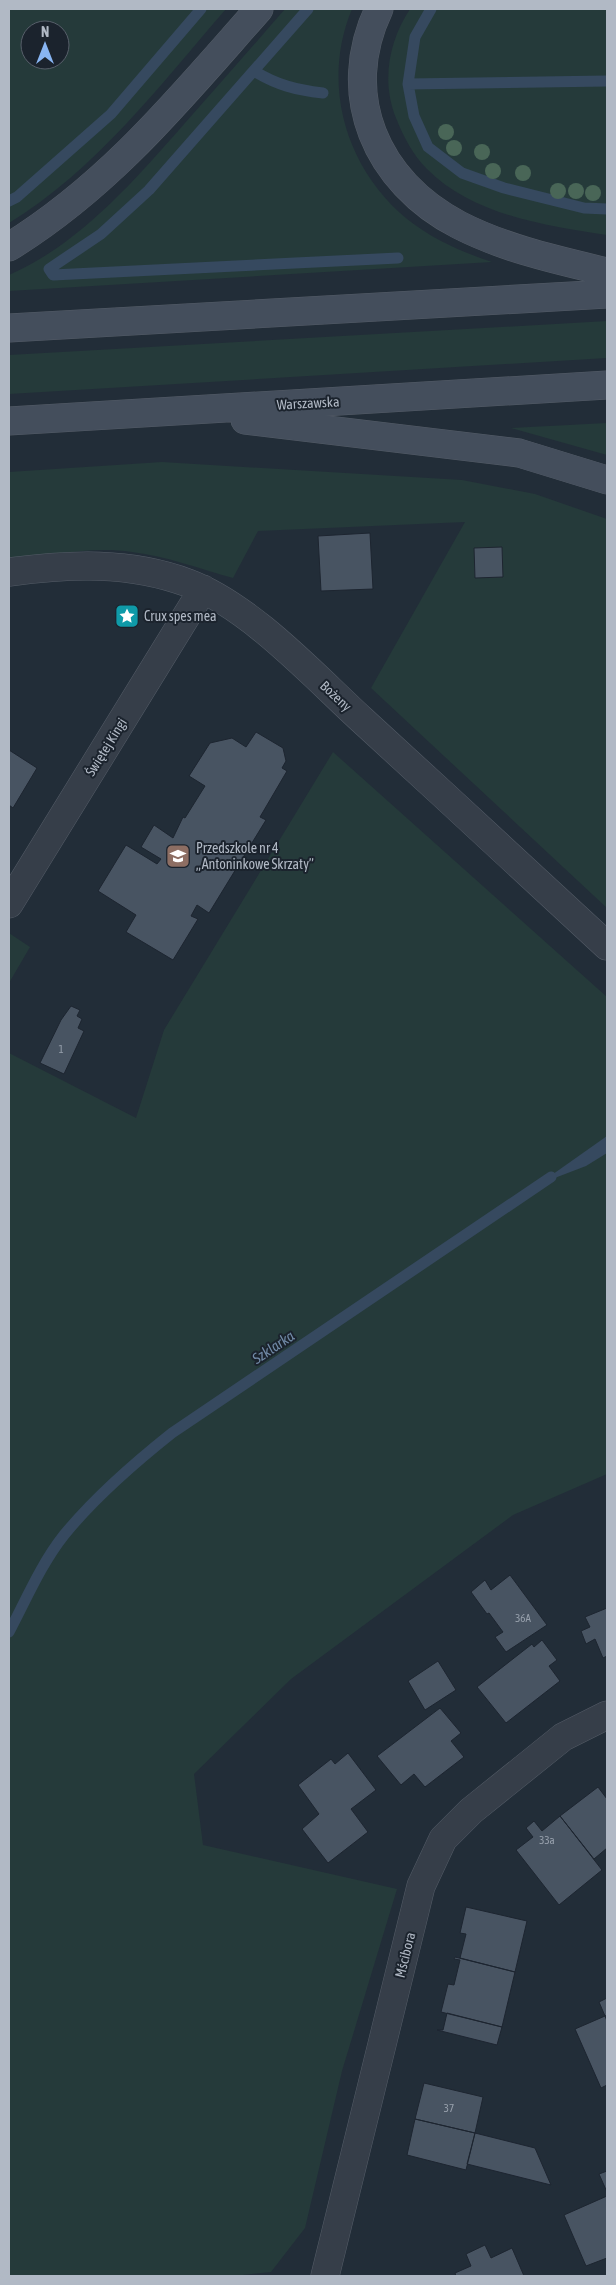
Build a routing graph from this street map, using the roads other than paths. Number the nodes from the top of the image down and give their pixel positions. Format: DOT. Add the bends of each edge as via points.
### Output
graph roads {
  1 [pos="259,9"];
  2 [pos="379,9"];
  3 [pos="9,247"];
  4 [pos="607,272"];
  5 [pos="607,294"];
  6 [pos="9,328"];
  7 [pos="607,385"];
  8 [pos="164,411"];
  9 [pos="9,421"];
  10 [pos="607,480"];
  11 [pos="9,572"];
  12 [pos="202,589"];
  13 [pos="9,904"];
  14 [pos="607,946"];
  15 [pos="607,1715"];
  16 [pos="325,2276"];
  1 -- 3 [label="main road" via="118,164 57,216"];
  2 -- 4 [label="main road" via="364,52 362,95 371,133 401,178 441,214 480,235 530,253"];
  5 -- 6 [label="main road"];
  7 -- 8 [label="main road, Warszawska"];
  8 -- 9 [label="main road, Warszawska"];
  8 -- 10 [label="main road" via="519,453"];
  11 -- 12 [label="street, Bożeny" via="67,565 110,566 153,573"];
  12 -- 13 [label="street, Świętej Kingi"];
  12 -- 14 [label="street, Bożeny" via="271,637"];
  15 -- 16 [label="street, Mścibora" via="562,1737 471,1811 442,1839 421,1886"];
}
